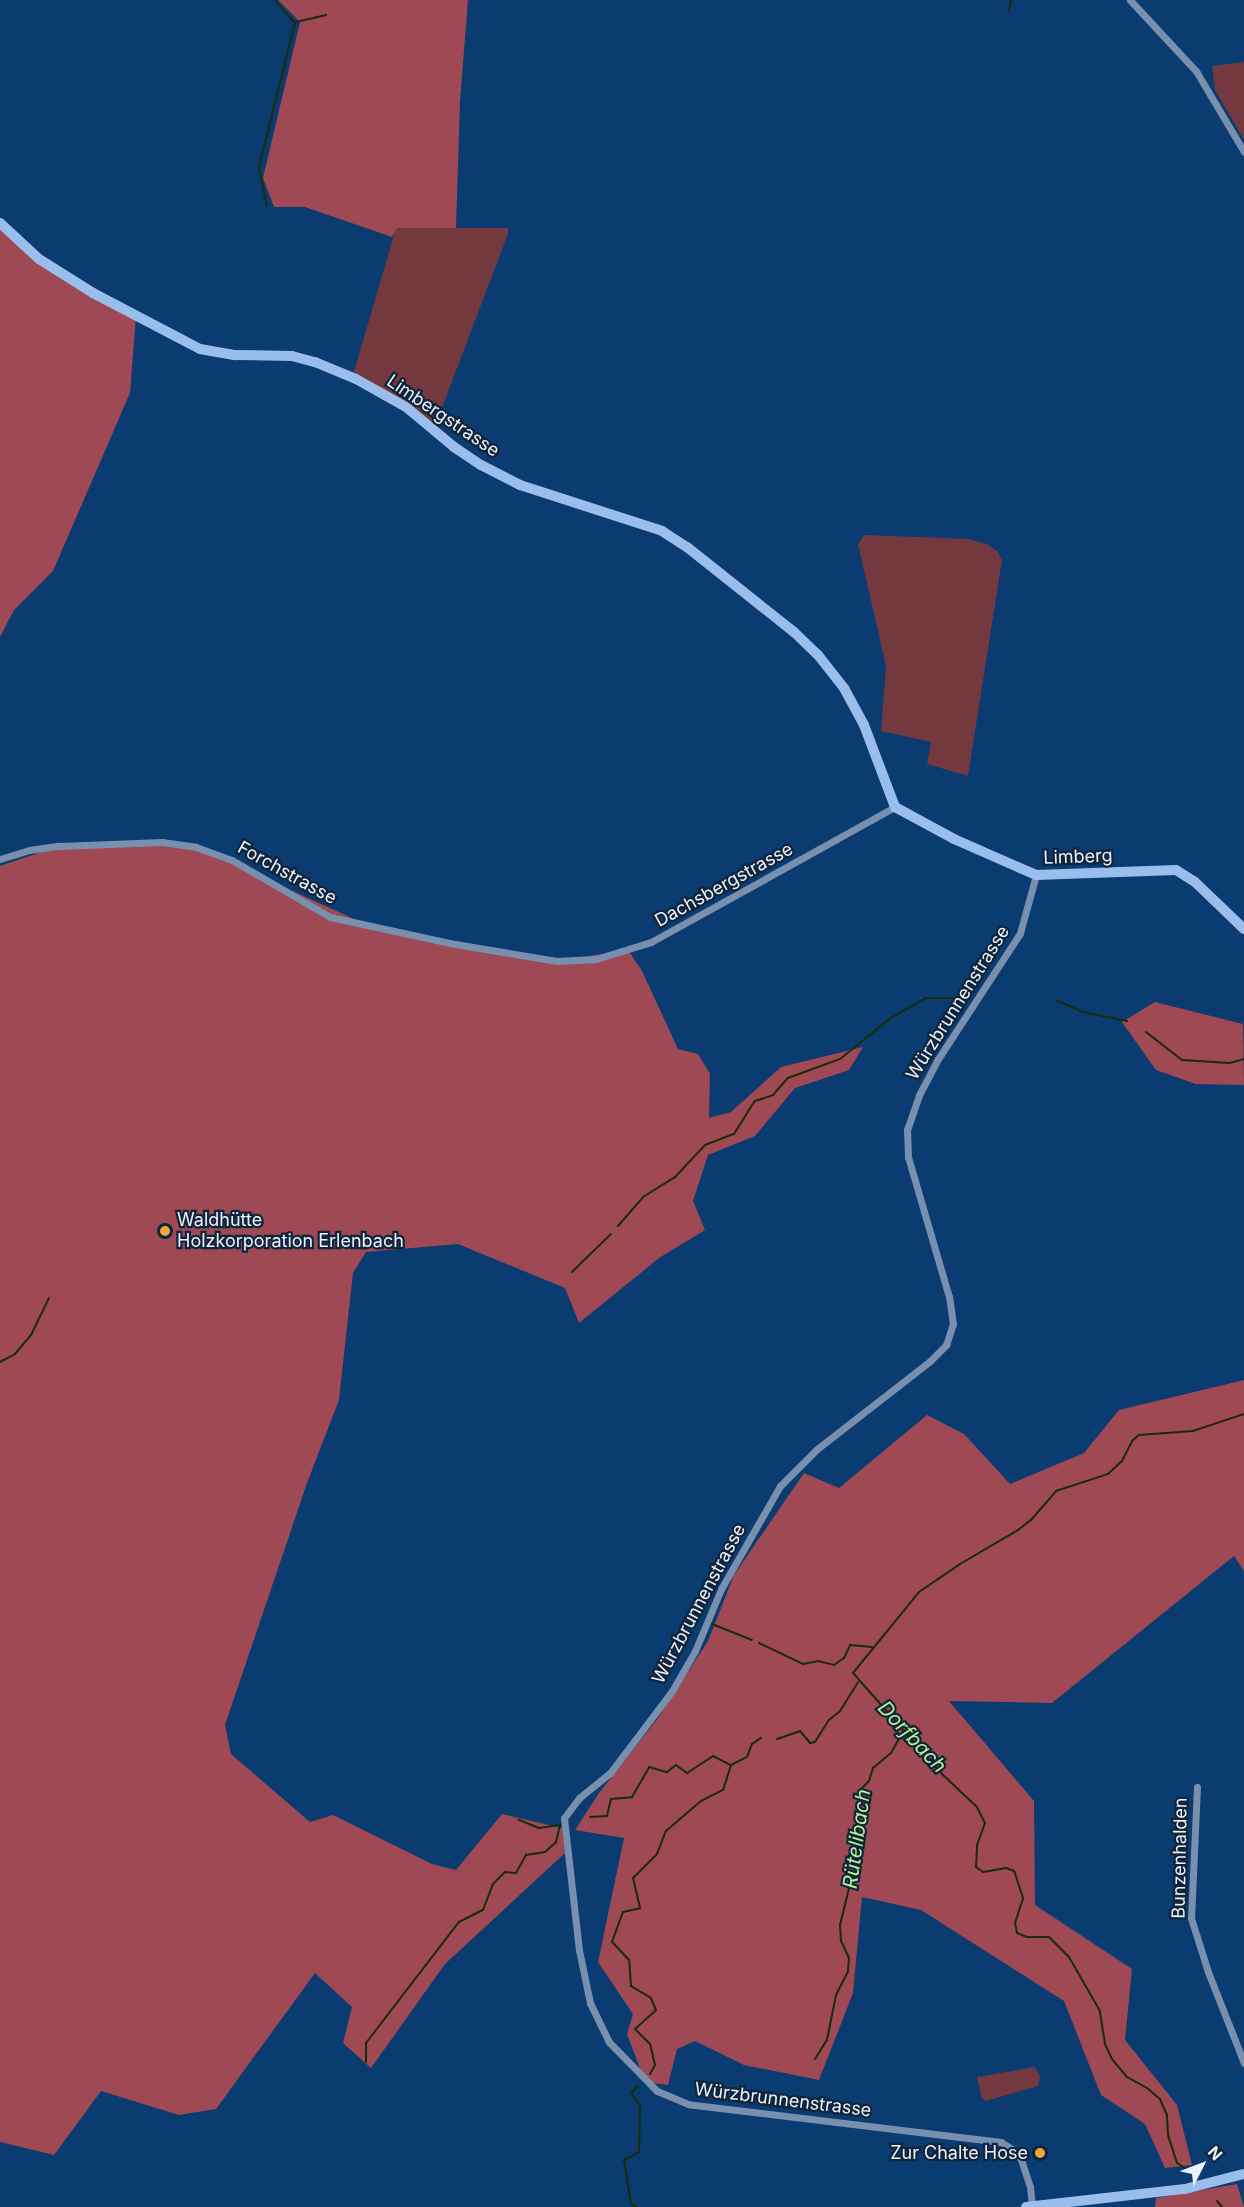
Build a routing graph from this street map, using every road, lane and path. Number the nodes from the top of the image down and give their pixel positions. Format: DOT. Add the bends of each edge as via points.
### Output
graph roads {
  1 [pos="1130,0"];
  2 [pos="1244,152"];
  3 [pos="0,223"];
  4 [pos="895,807"];
  5 [pos="0,860"];
  6 [pos="1036,875"];
  7 [pos="1244,929"];
  8 [pos="557,961"];
  9 [pos="1197,1787"];
  10 [pos="1244,2063"];
  11 [pos="1244,2174"];
  12 [pos="1029,2206"];
  1 -- 2 [label="street" via="1196,71"];
  3 -- 4 [label="street, Limbergstrasse" via="39,259 75,282 200,349 235,355 292,356 315,362 406,407 454,447 520,485 662,531 687,547 818,655 844,688 875,750"];
  4 -- 6 [label="street, Limberg" via="954,839"];
  4 -- 8 [label="street, Dachsbergstrasse" via="651,942 597,959"];
  5 -- 8 [label="street, Forchstrasse" via="29,850 59,846 162,842 196,847 232,860 330,917"];
  6 -- 7 [label="street, Limberg" via="1176,870 1195,882"];
  6 -- 12 [label="street, Würzbrunnenstrasse" via="1020,933 938,1059 919,1095 907,1130 908,1157 949,1298 953,1324 946,1346 818,1449 780,1486 721,1588 695,1651 672,1690 610,1773 579,1798 564,1818 579,1950 590,2003 609,2042 657,2091 688,2104 1001,2142 1021,2159 1030,2187"];
  9 -- 10 [label="street, Bunzenhalden" via="1191,1918"];
  11 -- 12 [label="street" via="1185,2189"];
}
